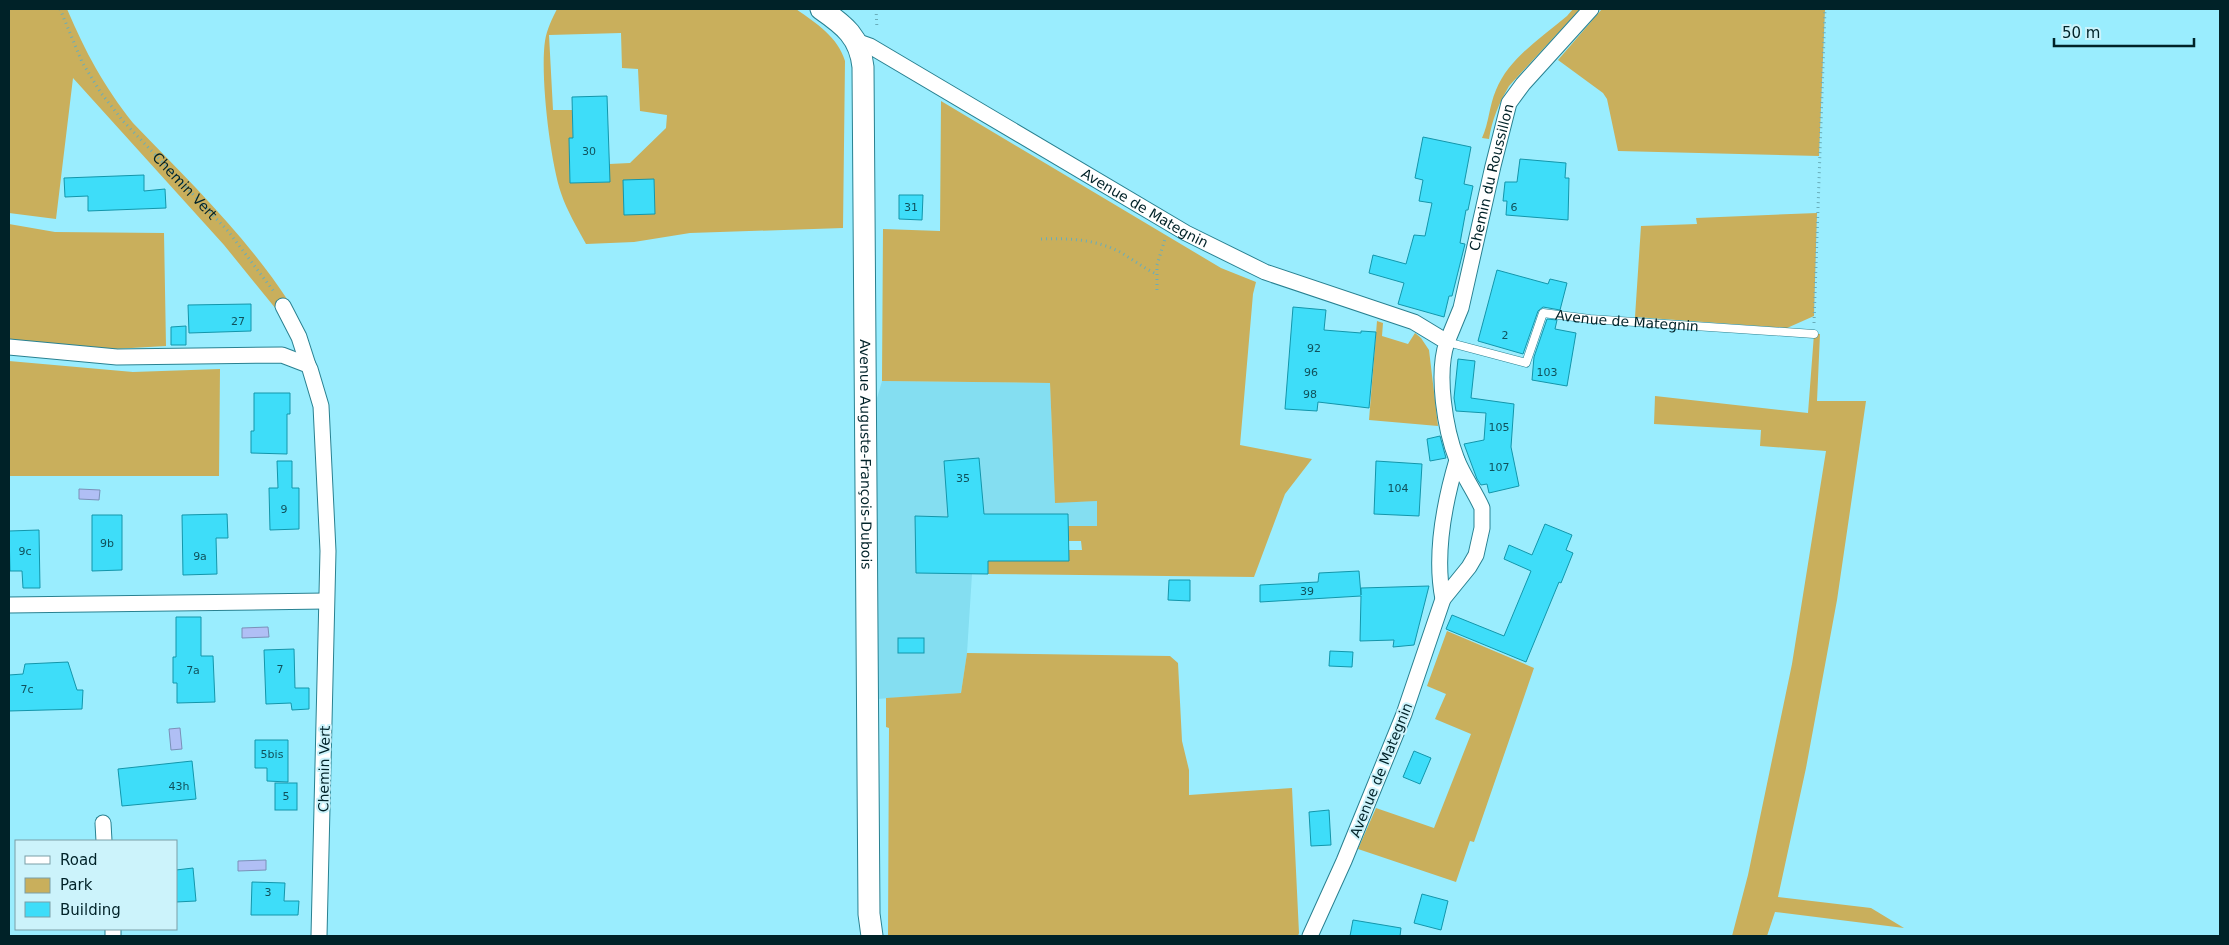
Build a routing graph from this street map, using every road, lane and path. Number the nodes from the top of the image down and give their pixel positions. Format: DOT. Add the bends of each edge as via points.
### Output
graph roads {
  1 [pos="60,9"];
  2 [pos="876,9"];
  3 [pos="1590,9"];
  4 [pos="1825,9"];
  5 [pos="831,12"];
  6 [pos="876,29"];
  7 [pos="856,41"];
  8 [pos="1170,224"];
  9 [pos="1040,239"];
  10 [pos="1156,274"];
  11 [pos="1157,290"];
  12 [pos="283,306"];
  13 [pos="1814,334"];
  14 [pos="1447,342"];
  15 [pos="9,347"];
  16 [pos="308,365"];
  17 [pos="1457,460"];
  18 [pos="1443,599"];
  19 [pos="326,601"];
  20 [pos="9,605"];
  21 [pos="103,823"];
  22 [pos="104,840"];
  23 [pos="869,914"];
  24 [pos="319,936"];
  25 [pos="864,936"];
  26 [pos="872,936"];
  27 [pos="1310,936"];
  1 -- 12 [label="path, Chemin Vert" via="82,62 101,93 123,121 228,231"];
  2 -- 6 [label="path"];
  3 -- 14 [label="street, Chemin du Roussillon" via="1522,84 1509,103 1461,308"];
  4 -- 13 [label="path"];
  5 -- 7 [label="main road, Avenue Auguste-François-Dubois"];
  7 -- 8 [label="street, Avenue de Mategnin" via="870,46"];
  7 -- 23 [label="main road, Avenue Auguste-François-Dubois" via="863,66"];
  8 -- 10 [label="path"];
  8 -- 14 [label="street, Avenue de Mategnin" via="1265,272 1414,322"];
  9 -- 10 [label="path" via="1072,238 1095,242"];
  10 -- 11 [label="path"];
  12 -- 16 [label="street, Chemin Vert" via="299,337"];
  13 -- 14 [label="lane, Avenue de Mategnin" via="1543,313 1526,363"];
  14 -- 17 [label="street, Avenue de Mategnin" via="1442,363 1443,401"];
  15 -- 16 [label="street" via="117,357 282,355"];
  16 -- 19 [label="street, Chemin Vert" via="321,406 328,551"];
  17 -- 18 [label="street, Avenue de Mategnin" via="1444,514 1439,556"];
  17 -- 18 [label="street, Avenue de Mategnin" via="1482,508 1482,528 1470,567"];
  18 -- 27 [label="street, Avenue de Mategnin" via="1404,714"];
  19 -- 20 [label="street"];
  19 -- 24 [label="street, Chemin Vert"];
  21 -- 22 [label="street"];
  23 -- 25 [label="main road, Avenue Auguste-François-Dubois"];
  23 -- 26 [label="main road, Avenue Auguste-François-Dubois"];
}
